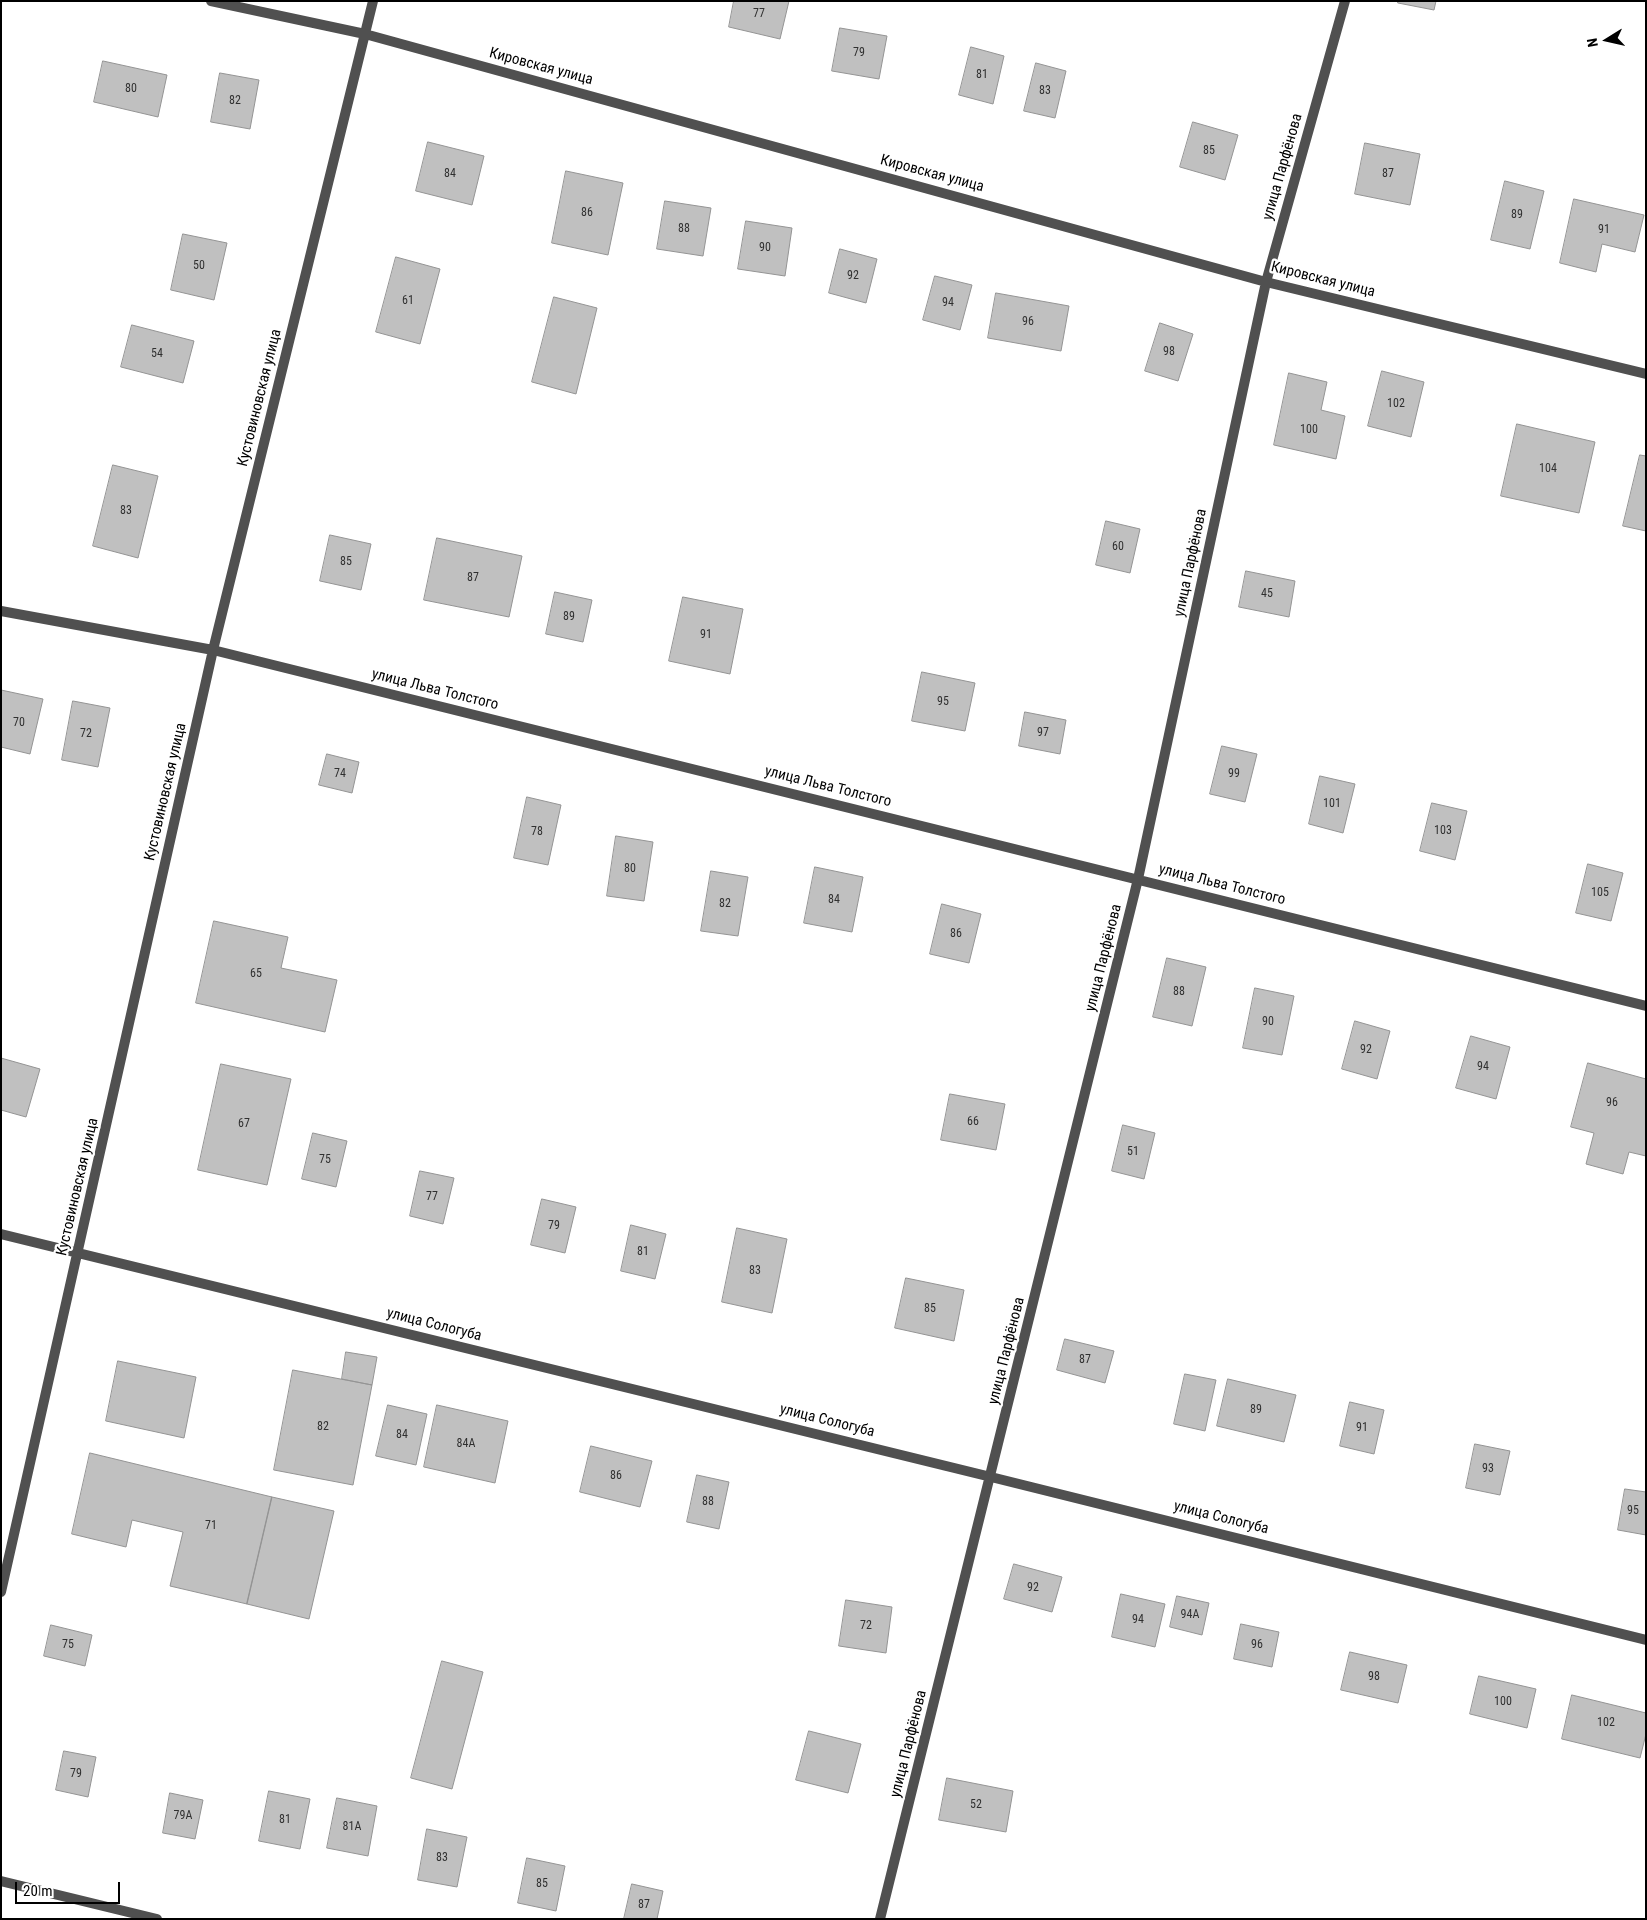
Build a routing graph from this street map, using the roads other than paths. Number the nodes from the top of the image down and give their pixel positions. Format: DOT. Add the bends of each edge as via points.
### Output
graph roads {
  1 [pos="211,1"];
  2 [pos="373,1"];
  3 [pos="1345,1"];
  4 [pos="365,34"];
  5 [pos="1266,282"];
  6 [pos="1646,374"];
  7 [pos="1,611"];
  8 [pos="213,650"];
  9 [pos="1138,879"];
  10 [pos="1646,1006"];
  11 [pos="1,1234"];
  12 [pos="79,1253"];
  13 [pos="991,1477"];
  14 [pos="1,1592"];
  15 [pos="1646,1640"];
  16 [pos="1,1881"];
  17 [pos="157,1919"];
  18 [pos="880,1919"];
  1 -- 4 [label="street, Кировская улица"];
  2 -- 4 [label="street, Кустовиновская улица"];
  3 -- 5 [label="street, улица Парфёнова"];
  4 -- 5 [label="street, Кировская улица"];
  4 -- 8 [label="street, Кустовиновская улица"];
  5 -- 6 [label="street, Кировская улица"];
  5 -- 9 [label="street, улица Парфёнова"];
  7 -- 8 [label="street, улица Льва Толстого"];
  8 -- 9 [label="street, улица Льва Толстого"];
  8 -- 12 [label="street, Кустовиновская улица"];
  9 -- 10 [label="street, улица Льва Толстого"];
  9 -- 13 [label="street, улица Парфёнова"];
  11 -- 12 [label="street, улица Сологуба"];
  12 -- 13 [label="street, улица Сологуба"];
  12 -- 14 [label="street, Кустовиновская улица"];
  13 -- 15 [label="street, улица Сологуба"];
  13 -- 18 [label="street, улица Парфёнова"];
  16 -- 17 [label="street"];
}
